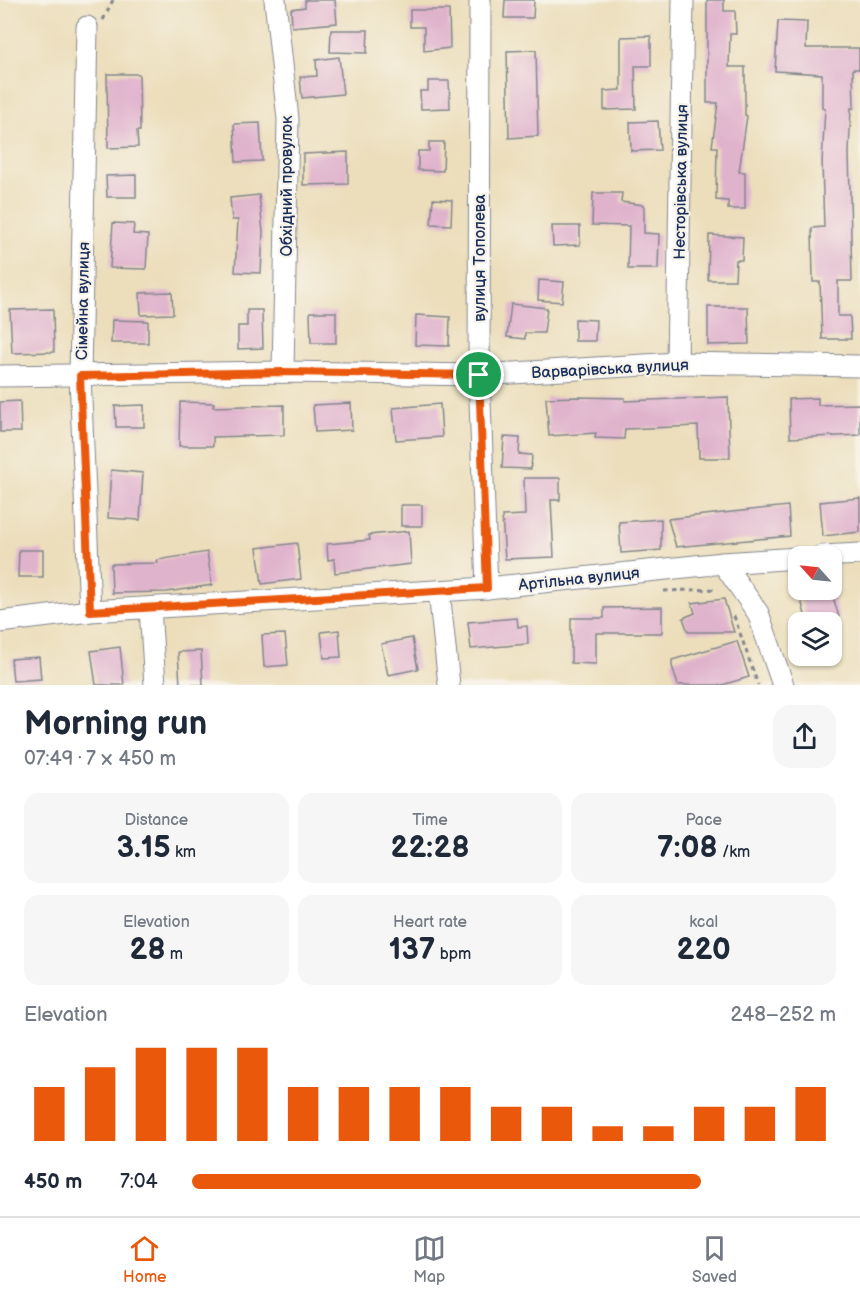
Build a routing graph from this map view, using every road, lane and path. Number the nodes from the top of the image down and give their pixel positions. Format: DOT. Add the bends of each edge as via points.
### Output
graph roads {
  1 [pos="275,0"];
  2 [pos="480,0"];
  3 [pos="683,0"];
  4 [pos="87,27"];
  5 [pos="677,363"];
  6 [pos="860,366"];
  7 [pos="283,372"];
  8 [pos="479,375"];
  9 [pos="0,376"];
  10 [pos="80,376"];
  11 [pos="860,554"];
  12 [pos="842,555"];
  13 [pos="788,559"];
  14 [pos="723,563"];
  15 [pos="487,588"];
  16 [pos="722,590"];
  17 [pos="439,591"];
  18 [pos="654,591"];
  19 [pos="150,608"];
  20 [pos="732,610"];
  21 [pos="90,611"];
  22 [pos="0,622"];
  23 [pos="155,685"];
  24 [pos="449,685"];
  25 [pos="758,685"];
  26 [pos="783,685"];
  1 -- 7 [label="street, Обхідний провулок" via="288,119"];
  2 -- 8 [label="street, вулиця Тополева"];
  3 -- 5 [label="street, Несторівська вулиця"];
  4 -- 10 [label="street, Сімейна вулиця"];
  5 -- 6 [label="street, Варварівська вулиця"];
  5 -- 8 [label="street, Варварівська вулиця"];
  7 -- 8 [label="street, Варварівська вулиця"];
  7 -- 10 [label="street, Варварівська вулиця"];
  8 -- 15 [label="street, вулиця Тополева"];
  9 -- 10 [label="street, Варварівська вулиця"];
  10 -- 21 [label="street, Сімейна вулиця"];
  11 -- 12 [label="street"];
  13 -- 14 [label="street, Артільна вулиця"];
  14 -- 15 [label="street, Артільна вулиця"];
  14 -- 26 [label="street" via="758,613"];
  15 -- 17 [label="street, Артільна вулиця"];
  16 -- 18 [label="path"];
  17 -- 19 [label="street, Артільна вулиця"];
  17 -- 24 [label="street"];
  19 -- 21 [label="street, Артільна вулиця"];
  19 -- 23 [label="street"];
  20 -- 25 [label="path"];
  21 -- 22 [label="street, Артільна вулиця"];
}
